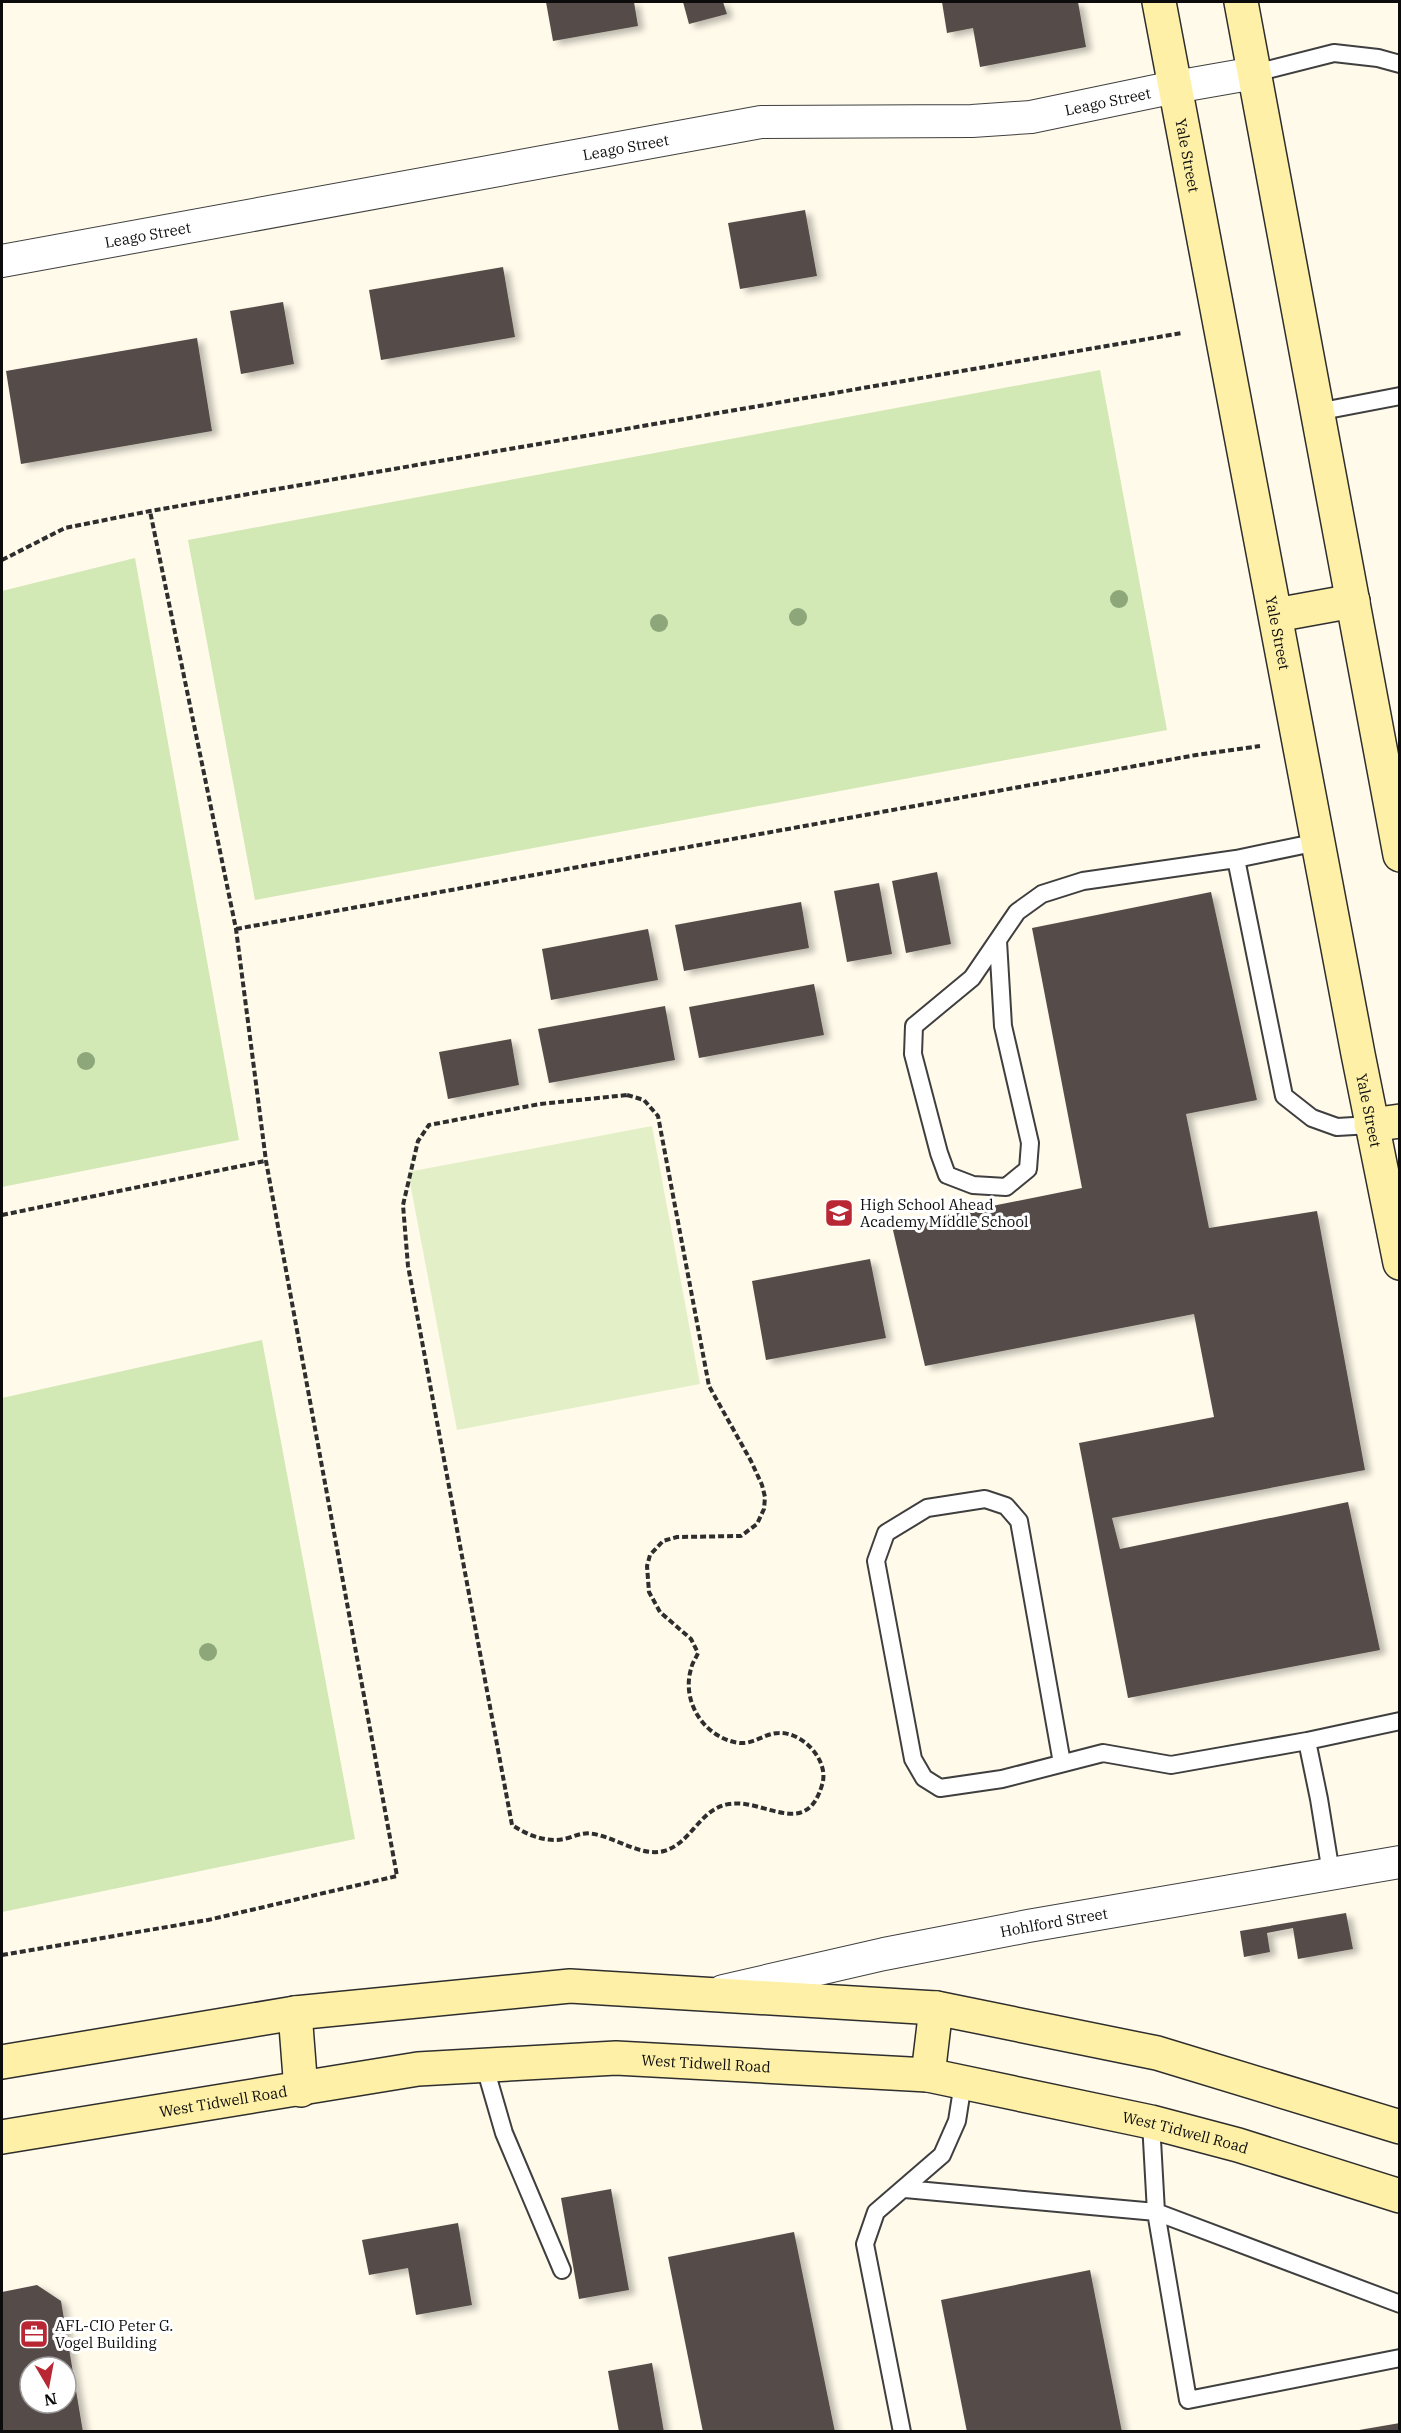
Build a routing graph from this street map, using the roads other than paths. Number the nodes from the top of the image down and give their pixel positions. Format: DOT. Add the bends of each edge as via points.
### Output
graph roads {
  1 [pos="1159,2"];
  2 [pos="1241,2"];
  3 [pos="1400,64"];
  4 [pos="1255,73"];
  5 [pos="1175,87"];
  6 [pos="2,261"];
  7 [pos="1400,396"];
  8 [pos="1317,412"];
  9 [pos="1353,601"];
  10 [pos="1276,615"];
  11 [pos="1318,842"];
  12 [pos="1400,855"];
  13 [pos="1236,859"];
  14 [pos="998,941"];
  15 [pos="1385,1123"];
  16 [pos="1400,1263"];
  17 [pos="1400,1721"];
  18 [pos="1307,1741"];
  19 [pos="1062,1763"];
  20 [pos="1400,1862"];
  21 [pos="1331,1874"];
  22 [pos="708,1994"];
  23 [pos="936,2008"];
  24 [pos="295,2013"];
  25 [pos="2,2062"];
  26 [pos="484,2064"];
  27 [pos="928,2075"];
  28 [pos="963,2083"];
  29 [pos="301,2090"];
  30 [pos="1151,2122"];
  31 [pos="1400,2127"];
  32 [pos="2,2137"];
  33 [pos="905,2189"];
  34 [pos="1400,2196"];
  35 [pos="1156,2212"];
  36 [pos="562,2270"];
  37 [pos="1400,2304"];
  38 [pos="1400,2358"];
  39 [pos="903,2432"];
  1 -- 5 [label="main road, Yale Street"];
  2 -- 4 [label="main road"];
  3 -- 4 [label="lane" via="1334,52"];
  4 -- 5 [label="street, Leago Street"];
  4 -- 8 [label="main road"];
  5 -- 6 [label="street, Leago Street" via="1031,117 761,122"];
  5 -- 10 [label="main road, Yale Street"];
  7 -- 8 [label="lane"];
  8 -- 9 [label="main road"];
  9 -- 10 [label="main road"];
  9 -- 12 [label="main road"];
  10 -- 11 [label="main road, Yale Street"];
  11 -- 13 [label="lane"];
  11 -- 15 [label="main road, Yale Street"];
  13 -- 14 [label="lane" via="1083,881 1042,894 1017,912"];
  13 -- 15 [label="lane" via="1284,1096 1312,1118 1337,1127"];
  14 -- 14 [label="lane" via="972,978 914,1026 913,1054 947,1175 973,1185 1006,1187 1028,1169 1030,1143 1003,1026"];
  15 -- 16 [label="main road, Yale Street"];
  17 -- 18 [label="lane"];
  18 -- 19 [label="lane" via="1171,1765 1102,1753"];
  18 -- 21 [label="lane"];
  19 -- 19 [label="lane" via="1019,1521 1006,1506 985,1499 927,1508 886,1533 876,1561 913,1759 924,1778 940,1788 1002,1779"];
  20 -- 21 [label="street, Hohlford Street"];
  21 -- 22 [label="street, Hohlford Street" via="1028,1926"];
  22 -- 23 [label="main road"];
  22 -- 24 [label="main road" via="570,1986"];
  23 -- 27 [label="main road"];
  23 -- 31 [label="main road" via="1157,2053"];
  24 -- 25 [label="main road"];
  24 -- 29 [label="main road"];
  26 -- 27 [label="main road, West Tidwell Road" via="616,2058"];
  26 -- 29 [label="main road, West Tidwell Road" via="418,2069"];
  26 -- 36 [label="lane" via="504,2133"];
  27 -- 28 [label="main road, West Tidwell Road"];
  28 -- 30 [label="main road, West Tidwell Road"];
  28 -- 33 [label="lane" via="957,2121 942,2155"];
  29 -- 32 [label="main road, West Tidwell Road"];
  30 -- 34 [label="main road, West Tidwell Road"];
  30 -- 35 [label="lane"];
  33 -- 35 [label="lane"];
  33 -- 39 [label="lane" via="876,2212 865,2244"];
  35 -- 37 [label="lane"];
  35 -- 38 [label="lane" via="1188,2400"];
}
